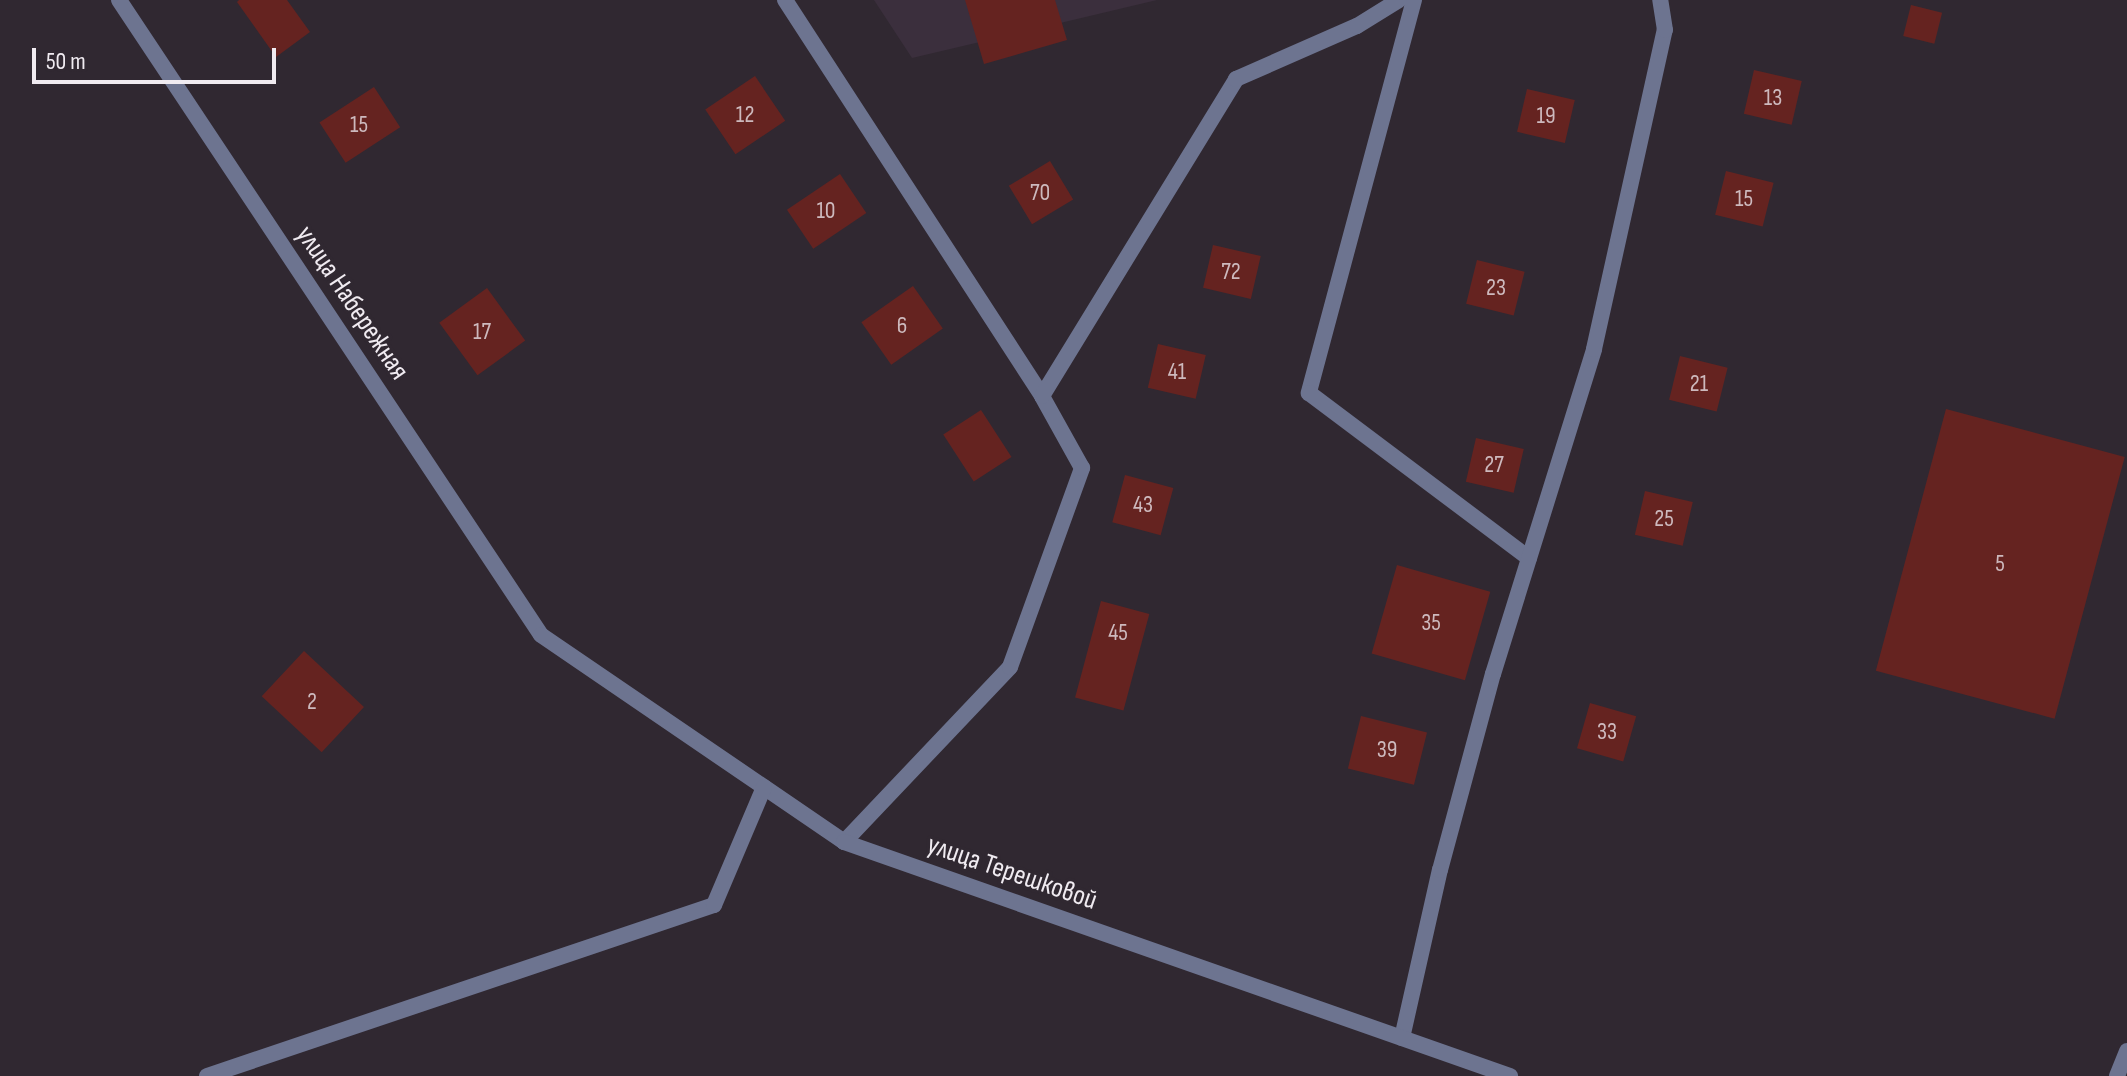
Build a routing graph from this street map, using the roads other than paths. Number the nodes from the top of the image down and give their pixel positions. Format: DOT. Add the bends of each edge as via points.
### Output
graph roads {
  1 [pos="119,0"];
  2 [pos="785,0"];
  3 [pos="1399,0"];
  4 [pos="1414,0"];
  5 [pos="1660,0"];
  6 [pos="1042,396"];
  7 [pos="1529,558"];
  8 [pos="541,635"];
  9 [pos="764,787"];
  10 [pos="844,842"];
  11 [pos="1402,1038"];
  12 [pos="2127,1051"];
  13 [pos="207,1076"];
  14 [pos="1510,1076"];
  15 [pos="2117,1076"];
  1 -- 8 [label="street, улица Набережная"];
  2 -- 6 [label="street"];
  3 -- 6 [label="street" via="1357,26 1236,79"];
  4 -- 7 [label="street" via="1309,393"];
  5 -- 7 [label="street" via="1665,30 1594,349"];
  6 -- 10 [label="street" via="1082,468 1010,667"];
  7 -- 11 [label="street" via="1444,855"];
  8 -- 9 [label="street, улица Терешковой"];
  9 -- 10 [label="street, улица Терешковой"];
  9 -- 13 [label="street" via="714,905"];
  10 -- 11 [label="street, улица Терешковой"];
  11 -- 14 [label="street, улица Терешковой"];
  12 -- 15 [label="street"];
}
